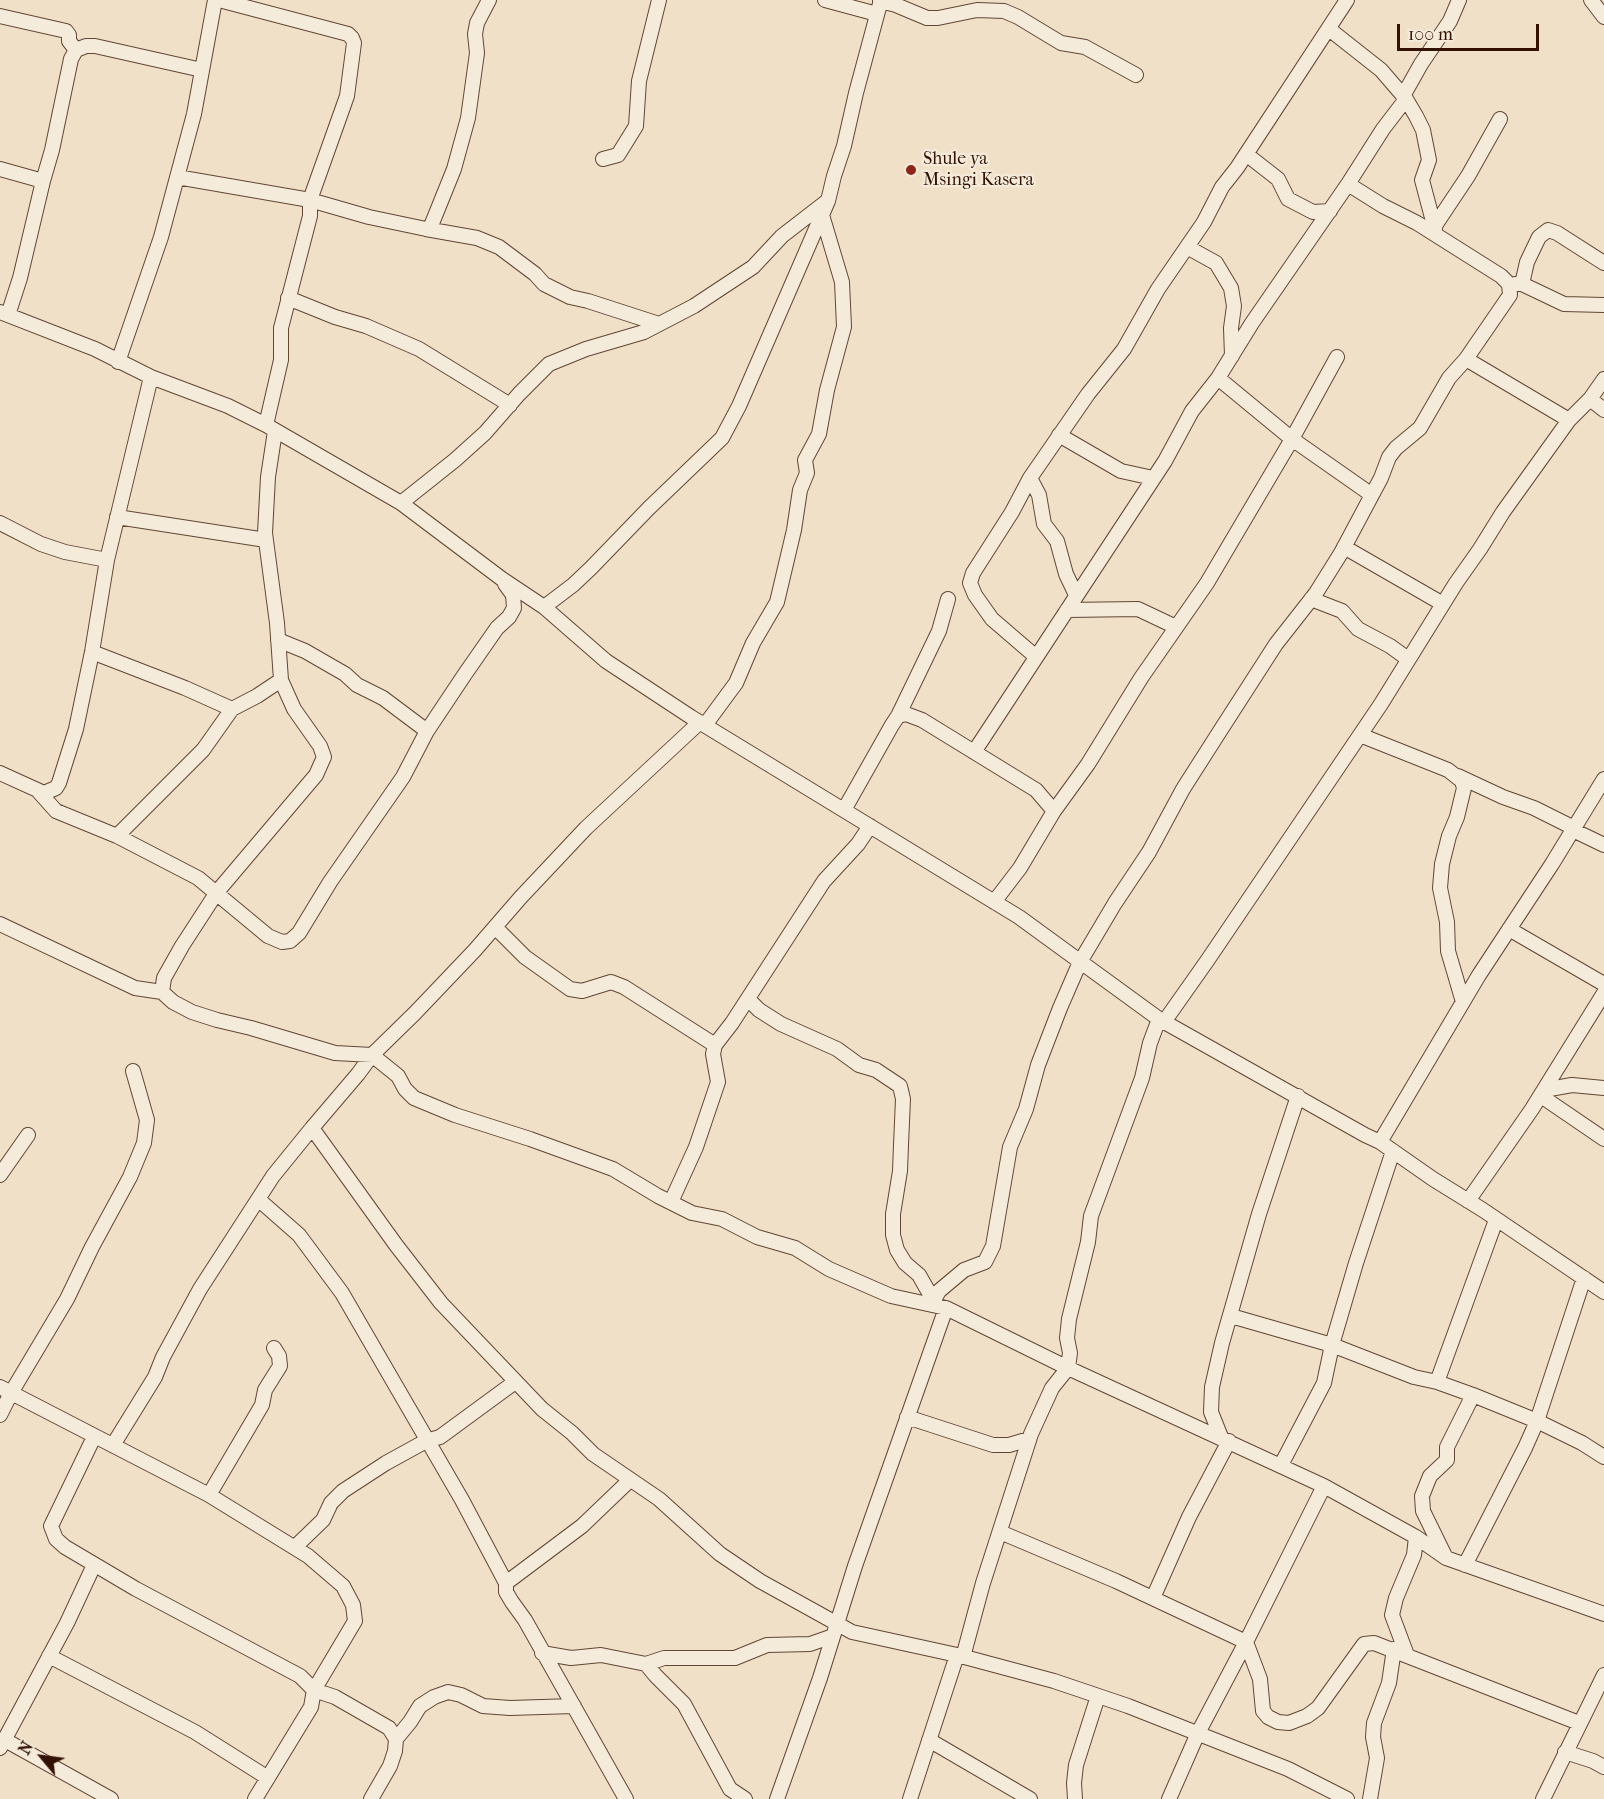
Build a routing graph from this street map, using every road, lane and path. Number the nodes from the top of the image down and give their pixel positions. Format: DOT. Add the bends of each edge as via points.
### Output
graph roads {
  1 [pos="217,0"];
  2 [pos="489,0"];
  3 [pos="658,0"];
  4 [pos="825,0"];
  5 [pos="1347,0"];
  6 [pos="1459,0"];
  7 [pos="1591,0"];
  8 [pos="879,5"];
  9 [pos="0,16"];
  10 [pos="1604,17"];
  11 [pos="1329,29"];
  12 [pos="76,51"];
  13 [pos="202,70"];
  14 [pos="1136,75"];
  15 [pos="1405,98"];
  16 [pos="1500,119"];
  17 [pos="1246,154"];
  18 [pos="603,159"];
  19 [pos="0,169"];
  20 [pos="177,177"];
  21 [pos="43,181"];
  22 [pos="1348,184"];
  23 [pos="310,200"];
  24 [pos="828,201"];
  25 [pos="1330,211"];
  26 [pos="822,215"];
  27 [pos="426,229"];
  28 [pos="1434,231"];
  29 [pos="1187,247"];
  30 [pos="1604,262"];
  31 [pos="1515,284"];
  32 [pos="288,298"];
  33 [pos="1604,305"];
  34 [pos="4,313"];
  35 [pos="659,324"];
  36 [pos="1232,356"];
  37 [pos="1337,357"];
  38 [pos="1466,359"];
  39 [pos="118,362"];
  40 [pos="151,377"];
  41 [pos="1218,378"];
  42 [pos="1604,379"];
  43 [pos="1590,399"];
  44 [pos="510,405"];
  45 [pos="1604,410"];
  46 [pos="1569,420"];
  47 [pos="271,428"];
  48 [pos="1059,435"];
  49 [pos="1292,439"];
  50 [pos="1030,478"];
  51 [pos="1153,478"];
  52 [pos="1372,495"];
  53 [pos="401,503"];
  54 [pos="117,517"];
  55 [pos="0,523"];
  56 [pos="266,540"];
  57 [pos="1344,547"];
  58 [pos="107,560"];
  59 [pos="502,579"];
  60 [pos="1076,595"];
  61 [pos="948,598"];
  62 [pos="1311,599"];
  63 [pos="1443,604"];
  64 [pos="544,607"];
  65 [pos="1066,610"];
  66 [pos="1176,627"];
  67 [pos="278,640"];
  68 [pos="92,652"];
  69 [pos="1035,656"];
  70 [pos="1408,659"];
  71 [pos="281,680"];
  72 [pos="232,709"];
  73 [pos="898,716"];
  74 [pos="703,724"];
  75 [pos="427,732"];
  76 [pos="1360,735"];
  77 [pos="974,752"];
  78 [pos="0,773"];
  79 [pos="1458,776"];
  80 [pos="1604,779"];
  81 [pos="15,780"];
  82 [pos="0,788"];
  83 [pos="39,792"];
  84 [pos="844,810"];
  85 [pos="1054,811"];
  86 [pos="870,826"];
  87 [pos="1574,829"];
  88 [pos="117,836"];
  89 [pos="1604,845"];
  90 [pos="217,892"];
  91 [pos="994,902"];
  92 [pos="0,924"];
  93 [pos="495,927"];
  94 [pos="1509,929"];
  95 [pos="1080,962"];
  96 [pos="1604,984"];
  97 [pos="162,992"];
  98 [pos="1604,993"];
  99 [pos="748,999"];
  100 [pos="1463,1002"];
  101 [pos="1162,1020"];
  102 [pos="715,1044"];
  103 [pos="372,1055"];
  104 [pos="133,1071"];
  105 [pos="1604,1088"];
  106 [pos="1543,1093"];
  107 [pos="1298,1096"];
  108 [pos="312,1128"];
  109 [pos="28,1135"];
  110 [pos="1604,1139"];
  111 [pos="1380,1142"];
  112 [pos="1393,1151"];
  113 [pos="0,1175"];
  114 [pos="258,1199"];
  115 [pos="1468,1201"];
  116 [pos="671,1202"];
  117 [pos="1497,1220"];
  118 [pos="1584,1278"];
  119 [pos="1604,1292"];
  120 [pos="941,1306"];
  121 [pos="1231,1316"];
  122 [pos="1332,1345"];
  123 [pos="274,1347"];
  124 [pos="1068,1368"];
  125 [pos="515,1382"];
  126 [pos="1437,1382"];
  127 [pos="5,1390"];
  128 [pos="1473,1395"];
  129 [pos="0,1415"];
  130 [pos="908,1417"];
  131 [pos="1537,1421"];
  132 [pos="94,1437"];
  133 [pos="1029,1439"];
  134 [pos="1225,1439"];
  135 [pos="426,1441"];
  136 [pos="113,1445"];
  137 [pos="1604,1457"];
  138 [pos="1281,1465"];
  139 [pos="630,1480"];
  140 [pos="1324,1486"];
  141 [pos="209,1495"];
  142 [pos="1000,1532"];
  143 [pos="1416,1537"];
  144 [pos="295,1547"];
  145 [pos="1446,1558"];
  146 [pos="94,1565"];
  147 [pos="1466,1565"];
  148 [pos="506,1583"];
  149 [pos="1153,1598"];
  150 [pos="1604,1614"];
  151 [pos="835,1630"];
  152 [pos="1246,1642"];
  153 [pos="1401,1652"];
  154 [pos="542,1653"];
  155 [pos="50,1656"];
  156 [pos="960,1656"];
  157 [pos="646,1664"];
  158 [pos="1604,1675"];
  159 [pos="314,1690"];
  160 [pos="1098,1696"];
  161 [pos="574,1706"];
  162 [pos="1579,1723"];
  163 [pos="1198,1732"];
  164 [pos="396,1739"];
  165 [pos="929,1740"];
  166 [pos="2,1744"];
  167 [pos="1565,1752"];
  168 [pos="1604,1767"];
  169 [pos="268,1778"];
  170 [pos="111,1799"];
  171 [pos="255,1799"];
  172 [pos="371,1799"];
  173 [pos="626,1799"];
  174 [pos="745,1799"];
  175 [pos="777,1799"];
  176 [pos="909,1799"];
  177 [pos="1030,1799"];
  178 [pos="1075,1799"];
  179 [pos="1169,1799"];
  180 [pos="1347,1799"];
  181 [pos="1370,1799"];
  182 [pos="1543,1799"];
  1 -- 13 [label="street"];
  1 -- 23 [label="street" via="352,38 347,96"];
  2 -- 27 [label="street" via="477,23 468,118 454,170 437,214"];
  3 -- 18 [label="street" via="639,81 636,126 618,155"];
  4 -- 8 [label="street"];
  5 -- 11 [label="street"];
  6 -- 15 [label="street"];
  7 -- 10 [label="street"];
  8 -- 14 [label="street" via="896,4 927,18 977,10 1004,11 1061,43 1085,47"];
  8 -- 24 [label="street"];
  9 -- 12 [label="street" via="66,31"];
  11 -- 15 [label="street" via="1381,70"];
  11 -- 17 [label="street"];
  12 -- 13 [label="street" via="95,46"];
  12 -- 21 [label="street"];
  13 -- 20 [label="street"];
  15 -- 22 [label="street"];
  15 -- 28 [label="street" via="1423,130 1428,150 1430,160 1422,180"];
  16 -- 28 [label="street"];
  17 -- 25 [label="street" via="1278,179 1288,199 1313,213"];
  17 -- 29 [label="street"];
  19 -- 21 [label="street"];
  20 -- 23 [label="street"];
  20 -- 39 [label="street"];
  21 -- 34 [label="street" via="20,278"];
  22 -- 25 [label="street"];
  22 -- 28 [label="street"];
  23 -- 27 [label="street"];
  23 -- 32 [label="street" via="310,216"];
  24 -- 26 [label="street"];
  24 -- 35 [label="street" via="782,236 753,267"];
  25 -- 36 [label="street"];
  26 -- 64 [label="street" via="722,438 591,568"];
  26 -- 74 [label="street" via="842,282 844,327 819,434 805,460 807,473 777,602 736,683"];
  27 -- 35 [label="street" via="477,238 499,247 544,284 570,297"];
  28 -- 31 [label="street"];
  29 -- 36 [label="street" via="1216,263 1231,288"];
  29 -- 48 [label="street" via="1124,349"];
  30 -- 31 [label="street" via="1548,230 1539,237"];
  31 -- 33 [label="street" via="1564,304"];
  31 -- 38 [label="street"];
  32 -- 44 [label="street" via="419,349"];
  32 -- 47 [label="street" via="281,328 281,360"];
  34 -- 39 [label="street"];
  35 -- 44 [label="street" via="559,359"];
  36 -- 41 [label="street"];
  37 -- 49 [label="street"];
  38 -- 46 [label="street"];
  38 -- 52 [label="street" via="1449,378 1420,428 1389,457"];
  39 -- 40 [label="street"];
  40 -- 47 [label="street" via="228,406"];
  40 -- 54 [label="street"];
  41 -- 49 [label="street"];
  41 -- 51 [label="street" via="1192,411"];
  42 -- 43 [label="street"];
  43 -- 45 [label="street"];
  43 -- 46 [label="street"];
  44 -- 53 [label="street" via="456,460"];
  46 -- 63 [label="street"];
  47 -- 53 [label="street"];
  47 -- 56 [label="street"];
  48 -- 50 [label="street"];
  48 -- 51 [label="street" via="1121,471"];
  49 -- 52 [label="street"];
  49 -- 66 [label="street" via="1207,583"];
  50 -- 60 [label="street" via="1039,495 1044,524 1057,541"];
  50 -- 69 [label="street" via="970,583 992,619"];
  51 -- 60 [label="street"];
  52 -- 57 [label="street"];
  53 -- 59 [label="street"];
  54 -- 56 [label="street"];
  54 -- 58 [label="street"];
  55 -- 58 [label="street" via="41,544"];
  56 -- 67 [label="street"];
  57 -- 62 [label="street"];
  57 -- 63 [label="street"];
  58 -- 68 [label="street"];
  59 -- 64 [label="street"];
  59 -- 75 [label="street" via="513,595 514,608"];
  60 -- 65 [label="street"];
  61 -- 73 [label="street" via="939,631"];
  62 -- 70 [label="street" via="1342,611 1358,629"];
  62 -- 95 [label="street" via="1276,644 1183,789 1149,852"];
  63 -- 70 [label="street"];
  64 -- 74 [label="street" via="606,661"];
  65 -- 66 [label="street" via="1138,609"];
  65 -- 69 [label="street"];
  66 -- 85 [label="street"];
  67 -- 71 [label="street"];
  67 -- 75 [label="street" via="345,674"];
  68 -- 72 [label="street"];
  68 -- 83 [label="street" via="76,729 59,783 50,792"];
  69 -- 77 [label="street"];
  70 -- 76 [label="street"];
  71 -- 72 [label="street"];
  71 -- 90 [label="street" via="324,757 316,775"];
  72 -- 88 [label="street" via="204,750"];
  73 -- 77 [label="street" via="906,714 922,720"];
  73 -- 84 [label="street"];
  74 -- 84 [label="street"];
  74 -- 93 [label="street" via="586,828"];
  75 -- 90 [label="street" via="403,777 290,941 268,936"];
  76 -- 79 [label="street"];
  76 -- 101 [label="street"];
  77 -- 85 [label="street" via="1036,790"];
  78 -- 81 [label="street"];
  79 -- 87 [label="street"];
  79 -- 100 [label="street" via="1464,788 1442,864 1440,888 1448,951"];
  80 -- 87 [label="street"];
  81 -- 82 [label="street"];
  81 -- 83 [label="street"];
  83 -- 88 [label="street" via="56,811"];
  84 -- 86 [label="street"];
  85 -- 91 [label="street"];
  86 -- 91 [label="street"];
  86 -- 99 [label="street" via="824,881"];
  87 -- 89 [label="street"];
  87 -- 94 [label="street"];
  88 -- 90 [label="street"];
  90 -- 97 [label="street" via="164,978"];
  91 -- 95 [label="street"];
  92 -- 97 [label="street" via="135,988"];
  93 -- 102 [label="street" via="525,957 570,988 582,990 611,982 624,987"];
  93 -- 103 [label="street"];
  94 -- 96 [label="street"];
  94 -- 100 [label="street"];
  95 -- 101 [label="street"];
  95 -- 120 [label="street" via="1010,1147 993,1246 985,1262 964,1270 939,1291 935,1298"];
  97 -- 103 [label="street" via="192,1012 216,1020 335,1053"];
  98 -- 106 [label="street"];
  99 -- 102 [label="street"];
  99 -- 120 [label="street" via="781,1024 837,1049 900,1086 900,1171 893,1235 905,1263 919,1275"];
  100 -- 111 [label="street"];
  101 -- 107 [label="street"];
  101 -- 124 [label="street" via="1150,1043 1142,1078 1090,1216 1088,1242 1069,1319"];
  102 -- 116 [label="street" via="718,1082 696,1147"];
  103 -- 108 [label="street"];
  103 -- 116 [label="street" via="398,1076 414,1098 613,1169"];
  104 -- 127 [label="street" via="147,1120 144,1143 67,1299"];
  105 -- 106 [label="street" via="1572,1085"];
  106 -- 110 [label="street"];
  106 -- 115 [label="street"];
  107 -- 111 [label="street"];
  107 -- 121 [label="street"];
  108 -- 114 [label="street"];
  108 -- 125 [label="street" via="441,1303"];
  109 -- 113 [label="street"];
  111 -- 112 [label="street"];
  112 -- 115 [label="street"];
  112 -- 122 [label="street"];
  114 -- 135 [label="street" via="299,1235 342,1293"];
  114 -- 136 [label="street" via="200,1289 150,1385"];
  115 -- 117 [label="street"];
  116 -- 120 [label="street" via="692,1213 722,1220 757,1237 795,1248 829,1269 891,1296"];
  117 -- 118 [label="street"];
  117 -- 126 [label="street"];
  118 -- 119 [label="street"];
  118 -- 131 [label="street"];
  120 -- 124 [label="street"];
  120 -- 130 [label="street"];
  121 -- 122 [label="street"];
  121 -- 134 [label="street" via="1212,1387 1211,1412"];
  122 -- 126 [label="street"];
  122 -- 138 [label="street" via="1324,1383"];
  123 -- 141 [label="street" via="280,1366 265,1390 262,1405"];
  124 -- 133 [label="street" via="1052,1388"];
  124 -- 134 [label="street"];
  125 -- 135 [label="street" via="440,1437"];
  125 -- 139 [label="street" via="593,1454"];
  126 -- 128 [label="street"];
  127 -- 129 [label="street"];
  127 -- 132 [label="street"];
  128 -- 131 [label="street"];
  128 -- 145 [label="street" via="1447,1447 1447,1460 1430,1476 1422,1496 1423,1511"];
  130 -- 133 [label="street" via="993,1445"];
  130 -- 151 [label="street"];
  131 -- 137 [label="street"];
  131 -- 147 [label="street"];
  132 -- 136 [label="street"];
  132 -- 146 [label="street" via="51,1526 56,1539"];
  133 -- 142 [label="street"];
  134 -- 138 [label="street"];
  134 -- 149 [label="street"];
  135 -- 144 [label="street" via="343,1491 331,1503 323,1520"];
  135 -- 148 [label="street"];
  136 -- 141 [label="street"];
  138 -- 140 [label="street"];
  139 -- 148 [label="street" via="582,1526"];
  139 -- 151 [label="street" via="659,1499 728,1559"];
  140 -- 143 [label="street"];
  140 -- 152 [label="street"];
  141 -- 144 [label="street"];
  142 -- 149 [label="street"];
  142 -- 156 [label="street"];
  143 -- 145 [label="street"];
  143 -- 153 [label="street" via="1414,1556 1392,1615"];
  144 -- 159 [label="street" via="343,1586 353,1605 355,1621"];
  145 -- 147 [label="street"];
  146 -- 155 [label="street"];
  146 -- 159 [label="street" via="300,1676"];
  147 -- 150 [label="street"];
  148 -- 154 [label="street" via="506,1592"];
  149 -- 152 [label="street"];
  151 -- 156 [label="street"];
  151 -- 157 [label="street" via="810,1644 767,1645 735,1658 664,1658"];
  151 -- 175 [label="street"];
  152 -- 153 [label="street" via="1260,1679 1263,1711 1278,1722 1288,1723 1318,1708 1364,1644 1374,1643"];
  152 -- 163 [label="street"];
  153 -- 162 [label="street"];
  153 -- 181 [label="street" via="1374,1724 1377,1758"];
  154 -- 157 [label="street" via="571,1658 601,1655"];
  154 -- 161 [label="street"];
  155 -- 166 [label="street"];
  155 -- 169 [label="street" via="195,1732"];
  156 -- 160 [label="street"];
  156 -- 165 [label="street"];
  157 -- 174 [label="street" via="684,1704 730,1789"];
  158 -- 162 [label="street"];
  159 -- 164 [label="street" via="335,1697 390,1728"];
  159 -- 169 [label="street" via="311,1707"];
  160 -- 163 [label="street"];
  160 -- 178 [label="street" via="1076,1765"];
  161 -- 164 [label="street" via="483,1706 448,1692 420,1706"];
  161 -- 173 [label="street"];
  162 -- 167 [label="street"];
  163 -- 179 [label="street"];
  163 -- 180 [label="street" via="1288,1769"];
  164 -- 172 [label="street" via="390,1766"];
  165 -- 176 [label="street"];
  165 -- 177 [label="street"];
  166 -- 170 [label="street"];
  167 -- 168 [label="street"];
  167 -- 182 [label="street"];
  169 -- 171 [label="street"];
}
